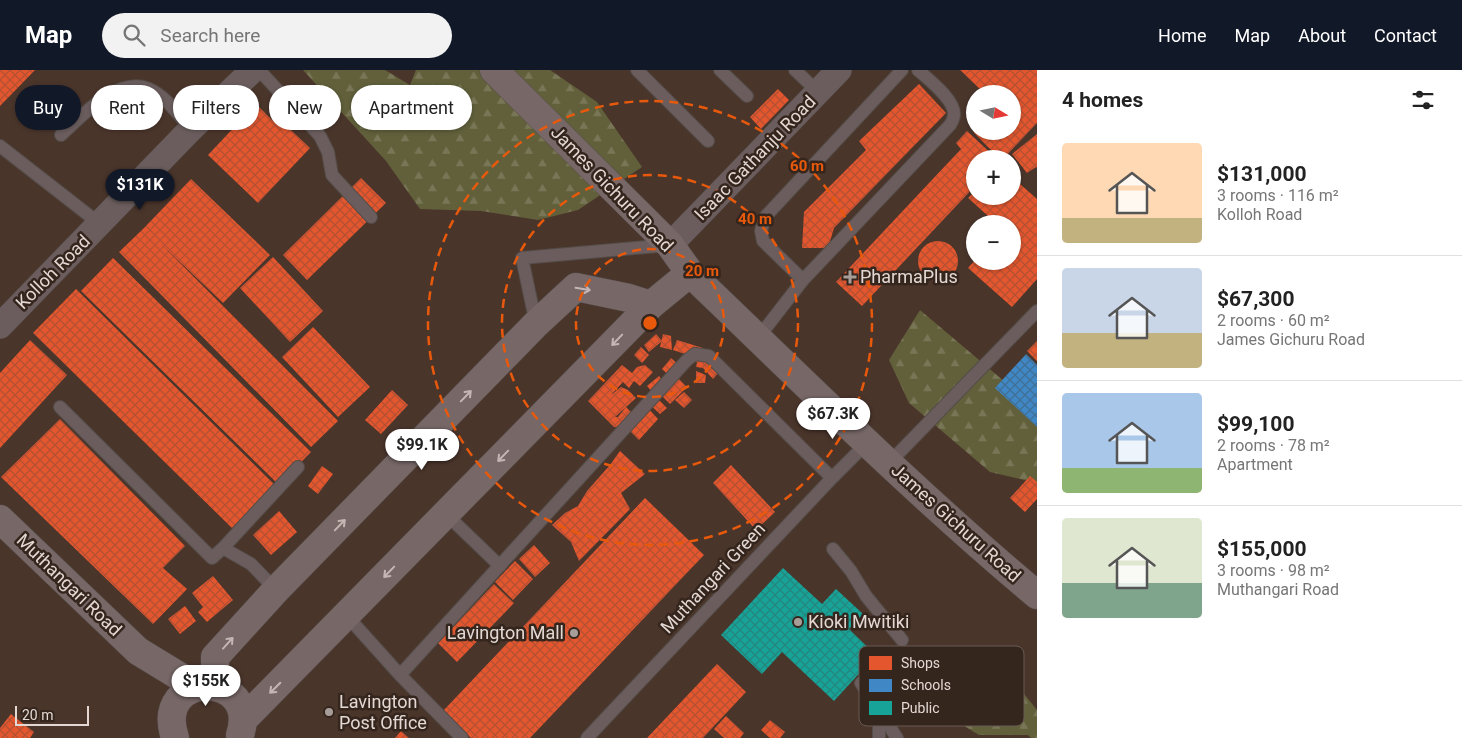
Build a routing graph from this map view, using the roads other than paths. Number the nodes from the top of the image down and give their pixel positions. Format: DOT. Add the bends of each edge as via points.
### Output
graph roads {
  1 [pos="253,70"];
  2 [pos="259,70"];
  3 [pos="637,70"];
  4 [pos="720,70"];
  5 [pos="795,70"];
  6 [pos="839,70"];
  7 [pos="902,70"];
  8 [pos="918,70"];
  9 [pos="501,72"];
  10 [pos="237,85"];
  11 [pos="818,92"];
  12 [pos="747,96"];
  13 [pos="173,109"];
  14 [pos="190,130"];
  15 [pos="61,135"];
  16 [pos="708,142"];
  17 [pos="0,146"];
  18 [pos="370,217"];
  19 [pos="100,224"];
  20 [pos="670,245"];
  21 [pos="690,273"];
  22 [pos="803,280"];
  23 [pos="651,305"];
  24 [pos="1037,311"];
  25 [pos="536,324"];
  26 [pos="0,326"];
  27 [pos="758,338"];
  28 [pos="60,407"];
  29 [pos="867,443"];
  30 [pos="889,463"];
  31 [pos="298,468"];
  32 [pos="832,478"];
  33 [pos="446,514"];
  34 [pos="0,519"];
  35 [pos="223,548"];
  36 [pos="833,548"];
  37 [pos="500,566"];
  38 [pos="276,590"];
  39 [pos="1037,595"];
  40 [pos="347,616"];
  41 [pos="902,640"];
  42 [pos="138,651"];
  43 [pos="400,675"];
  44 [pos="206,687"];
  45 [pos="889,726"];
  46 [pos="172,728"];
  47 [pos="241,729"];
  48 [pos="462,738"];
  49 [pos="587,738"];
  50 [pos="897,738"];
  1 -- 10 [label="street, Kolloh Road"];
  2 -- 18 [label="lane" via="320,136 328,152 332,175"];
  3 -- 16 [label="lane"];
  4 -- 12 [label="lane"];
  5 -- 11 [label="lane"];
  6 -- 11 [label="street, Isaac Gathanju Road"];
  7 -- 22 [label="lane" via="765,217 761,231 763,241"];
  8 -- 22 [label="lane" via="948,98 955,116"];
  9 -- 20 [label="street, James Gichuru Road"];
  11 -- 20 [label="street, Isaac Gathanju Road"];
  13 -- 15 [label="lane" via="148,88 130,86 112,92"];
  14 -- 19 [label="street, Kolloh Road"];
  17 -- 19 [label="lane"];
  19 -- 26 [label="street, Kolloh Road"];
  20 -- 21 [label="street, James Gichuru Road"];
  20 -- 25 [label="lane" via="522,258"];
  21 -- 23 [label="street"];
  21 -- 27 [label="street, James Gichuru Road"];
  22 -- 27 [label="lane"];
  25 -- 23 [label="street, one-way" via="576,287"];
  23 -- 33 [label="street, one-way"];
  24 -- 30 [label="lane"];
  38 -- 25 [label="street, one-way"];
  27 -- 29 [label="street, James Gichuru Road"];
  28 -- 35 [label="lane" via="212,558"];
  29 -- 30 [label="street, James Gichuru Road"];
  29 -- 32 [label="lane, Muthangari Green"];
  30 -- 39 [label="street, James Gichuru Road"];
  31 -- 35 [label="lane"];
  32 -- 37 [label="lane" via="708,356 695,354"];
  32 -- 49 [label="lane, Muthangari Green"];
  33 -- 37 [label="lane"];
  33 -- 40 [label="street, one-way"];
  34 -- 42 [label="street, Muthangari Road"];
  35 -- 38 [label="lane" via="251,564"];
  36 -- 41 [label="lane"];
  37 -- 43 [label="lane"];
  44 -- 38 [label="street, one-way" via="215,657"];
  40 -- 43 [label="lane"];
  40 -- 47 [label="street, one-way"];
  42 -- 44 [label="street, Muthangari Road"];
  42 -- 46 [label="street, Muthangari Road"];
  43 -- 48 [label="lane"];
  44 -- 46 [label="street" via="183,695"];
  44 -- 47 [label="street, Muthangari Road" via="232,695 238,703"];
  45 -- 50 [label="lane"];
}
